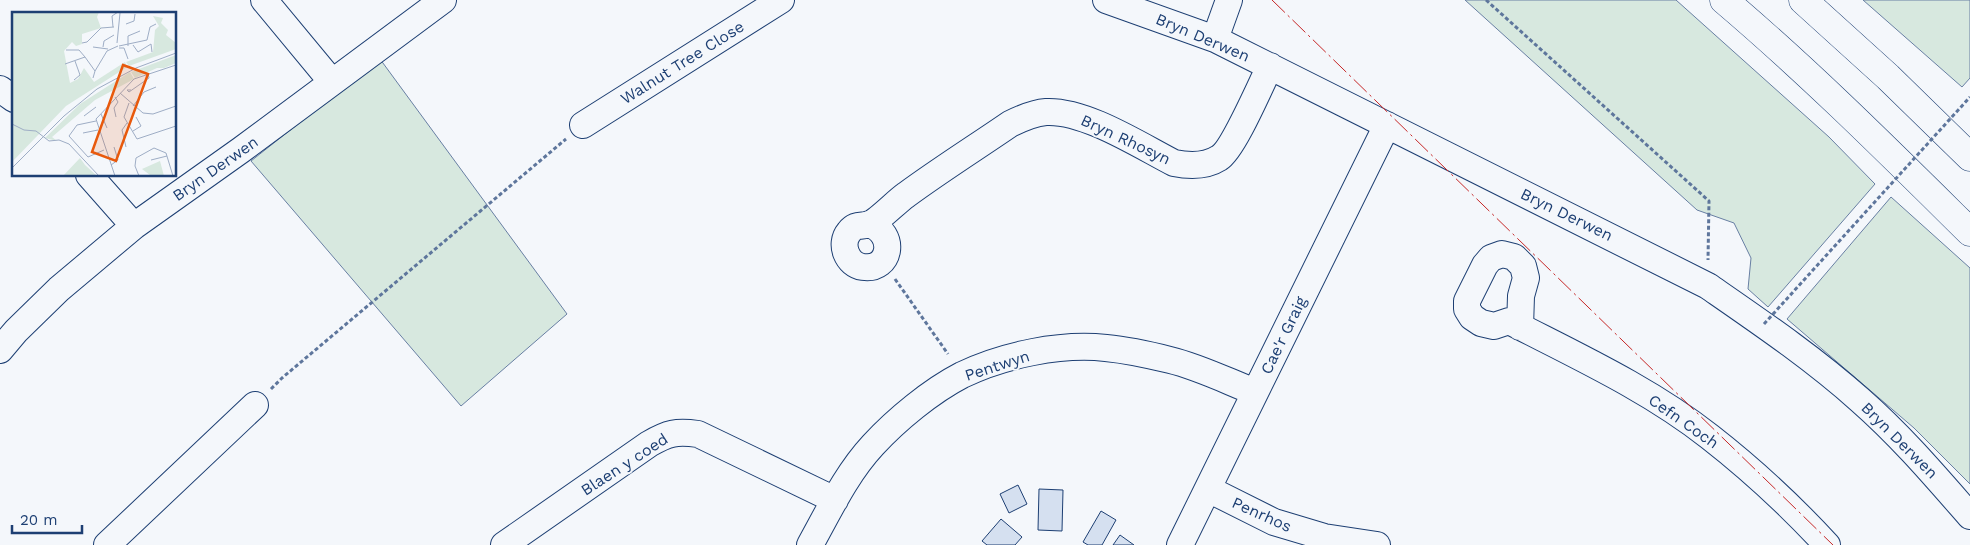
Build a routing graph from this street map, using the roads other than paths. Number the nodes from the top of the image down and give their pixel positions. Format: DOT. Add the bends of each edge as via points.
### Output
graph roads {
  1 [pos="264,0"];
  2 [pos="443,0"];
  3 [pos="781,0"];
  4 [pos="1106,0"];
  5 [pos="1229,0"];
  6 [pos="1724,0"];
  7 [pos="1803,0"];
  8 [pos="1214,39"];
  9 [pos="1270,66"];
  10 [pos="332,82"];
  11 [pos="0,89"];
  12 [pos="12,98"];
  13 [pos="584,125"];
  14 [pos="1387,125"];
  15 [pos="1970,157"];
  16 [pos="90,176"];
  17 [pos="869,224"];
  18 [pos="134,226"];
  19 [pos="1970,232"];
  20 [pos="1520,327"];
  21 [pos="5,332"];
  22 [pos="1255,392"];
  23 [pos="255,405"];
  24 [pos="1208,489"];
  25 [pos="835,500"];
  26 [pos="1970,516"];
  27 [pos="107,545"];
  28 [pos="504,545"];
  29 [pos="810,545"];
  30 [pos="1180,545"];
  31 [pos="1377,545"];
  32 [pos="1827,545"];
  1 -- 10 [label="street"];
  2 -- 10 [label="street, Bryn Derwen"];
  3 -- 13 [label="street, Walnut Tree Close"];
  4 -- 8 [label="street, Bryn Derwen"];
  5 -- 8 [label="street"];
  6 -- 19 [label="highway" via="1874,136"];
  7 -- 15 [label="highway"];
  8 -- 9 [label="street, Bryn Derwen"];
  9 -- 14 [label="street, Bryn Derwen"];
  9 -- 17 [label="street, Bryn Rhosyn" via="1232,145 1221,158 1186,166 1174,163 1088,119 1068,113 1045,112 1010,124"];
  10 -- 18 [label="street, Bryn Derwen"];
  11 -- 12 [label="street"];
  14 -- 22 [label="street, Cae'r Graig"];
  14 -- 26 [label="street, Bryn Derwen" via="1708,286 1764,324 1860,399 1927,466"];
  16 -- 18 [label="street"];
  17 -- 17 [label="street, Bryn Rhosyn" via="882,230 888,251 882,261 865,268 851,261 846,254 846,238 849,232 862,224"];
  18 -- 21 [label="street, Bryn Derwen"];
  20 -- 32 [label="street, Cefn Coch" via="1644,394 1709,436"];
  22 -- 24 [label="street, Cae'r Graig"];
  22 -- 25 [label="street, Pentwyn" via="1171,360 1106,348 1064,348 1026,354 962,375 922,402 872,446"];
  23 -- 27 [label="street"];
  24 -- 30 [label="street, Cae'r Graig"];
  24 -- 31 [label="street, Penrhos" via="1274,522 1324,536"];
  25 -- 28 [label="street, Blaen y coed" via="698,434 681,432 649,444"];
  25 -- 29 [label="street, Pentwyn"];
}
